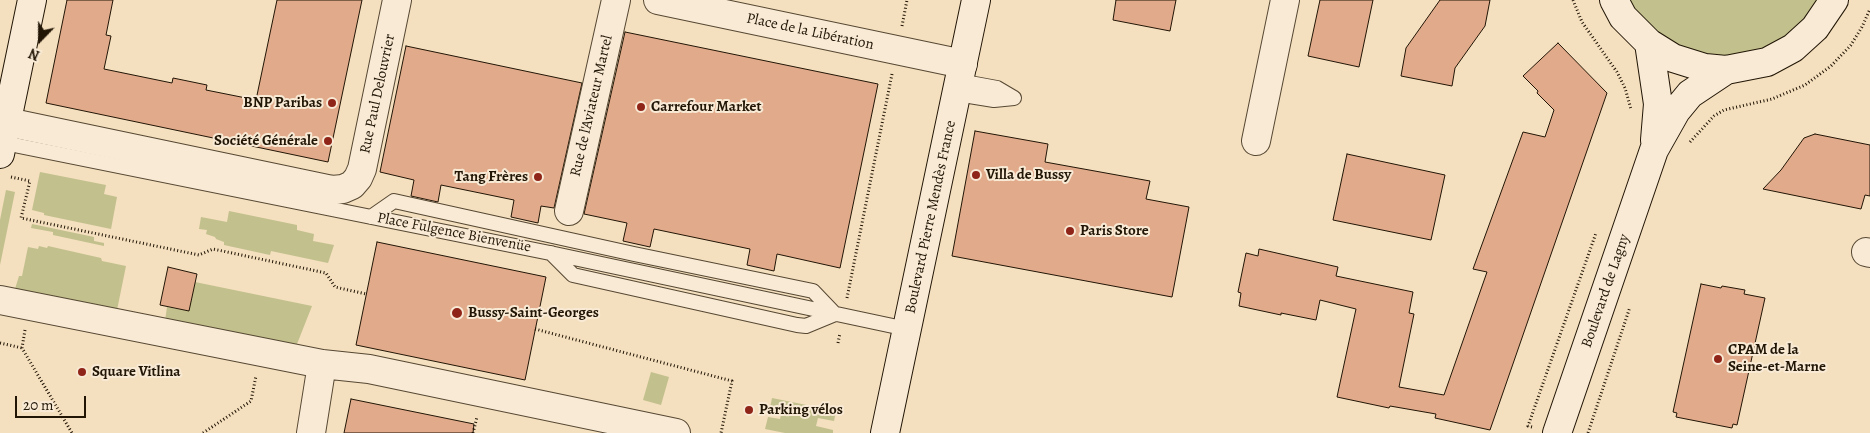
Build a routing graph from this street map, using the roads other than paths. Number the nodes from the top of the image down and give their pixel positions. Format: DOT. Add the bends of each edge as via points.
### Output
graph roads {
  1 [pos="32,0"];
  2 [pos="397,0"];
  3 [pos="616,0"];
  4 [pos="658,0"];
  5 [pos="976,0"];
  6 [pos="1285,0"];
  7 [pos="1614,0"];
  8 [pos="1834,0"];
  9 [pos="1649,43"];
  10 [pos="1726,70"];
  11 [pos="960,79"];
  12 [pos="1256,141"];
  13 [pos="3,147"];
  14 [pos="1654,150"];
  15 [pos="569,212"];
  16 [pos="371,217"];
  17 [pos="0,300"];
  18 [pos="839,315"];
  19 [pos="907,329"];
  20 [pos="322,364"];
  21 [pos="1547,431"];
  22 [pos="311,433"];
  23 [pos="676,433"];
  24 [pos="885,433"];
  1 -- 13 [label="street"];
  2 -- 13 [label="street, Rue Paul Delouvrier" via="362,169 352,185 343,189"];
  3 -- 15 [label="street, Rue de l'Aviateur Martel"];
  4 -- 11 [label="street, Place de la Libération" via="897,50"];
  5 -- 11 [label="street, Boulevard Pierre Mendès France"];
  6 -- 12 [label="street"];
  7 -- 9 [label="street" via="1623,17"];
  8 -- 10 [label="street" via="1816,28 1793,48 1767,62"];
  9 -- 10 [label="street" via="1673,58 1705,68"];
  9 -- 14 [label="street, Boulevard de Lagny" via="1658,104"];
  10 -- 14 [label="street, Boulevard de Lagny" via="1690,94 1676,111"];
  11 -- 19 [label="street, Boulevard Pierre Mendès France"];
  13 -- 16 [label="lane, Place Fulgence Bienvenüe"];
  14 -- 21 [label="street, Boulevard de Lagny"];
  16 -- 18 [label="lane, Place Fulgence Bienvenüe" via="550,253 573,275 797,325 806,326"];
  16 -- 18 [label="lane" via="394,201 813,291"];
  17 -- 20 [label="street"];
  18 -- 19 [label="lane"];
  19 -- 24 [label="street, Boulevard Pierre Mendès France"];
  20 -- 22 [label="street"];
  20 -- 23 [label="street" via="370,369"];
}
